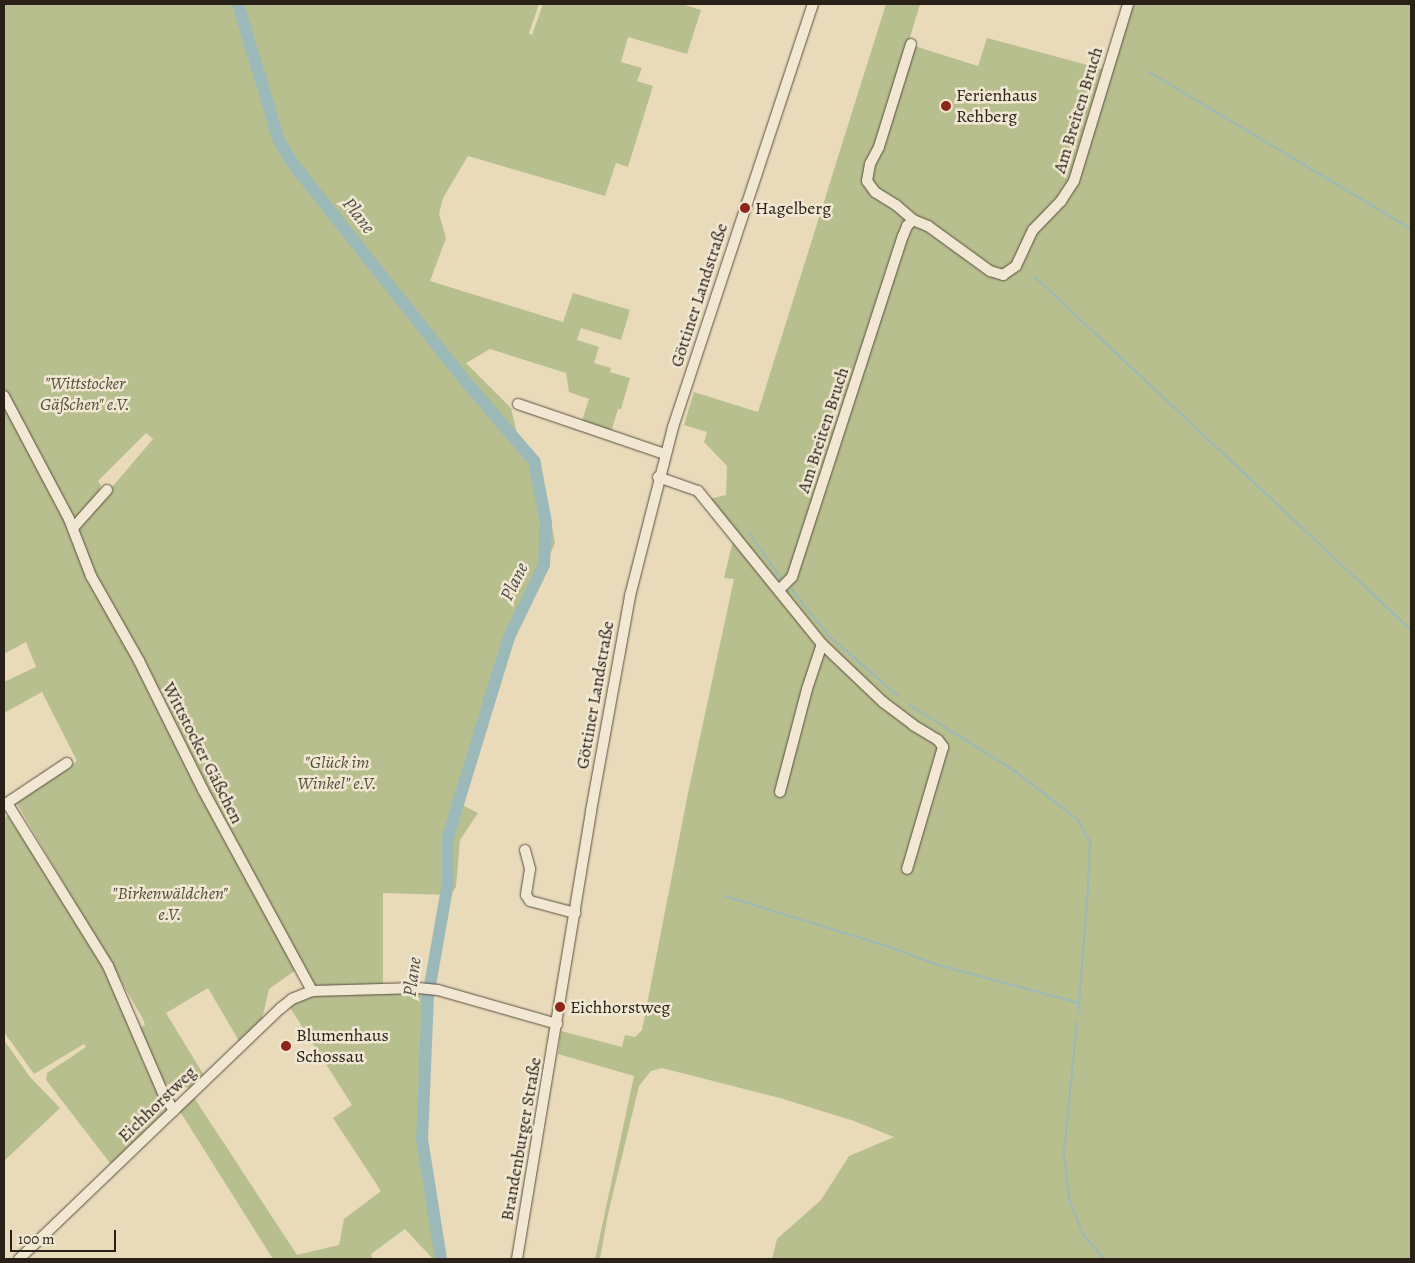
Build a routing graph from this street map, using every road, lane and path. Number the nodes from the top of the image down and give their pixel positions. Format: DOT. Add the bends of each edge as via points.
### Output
graph roads {
  1 [pos="813,4"];
  2 [pos="1128,4"];
  3 [pos="911,44"];
  4 [pos="913,220"];
  5 [pos="4,396"];
  6 [pos="518,404"];
  7 [pos="665,454"];
  8 [pos="658,478"];
  9 [pos="107,490"];
  10 [pos="72,528"];
  11 [pos="779,590"];
  12 [pos="822,644"];
  13 [pos="67,764"];
  14 [pos="780,792"];
  15 [pos="8,812"];
  16 [pos="525,850"];
  17 [pos="907,869"];
  18 [pos="575,914"];
  19 [pos="312,991"];
  20 [pos="557,1024"];
  21 [pos="174,1111"];
  22 [pos="19,1259"];
  23 [pos="518,1259"];
  1 -- 7 [label="street, Göttiner Landstraße"];
  2 -- 4 [label="street, Am Breiten Bruch" via="1074,181 1061,201 1033,230 1012,270 1003,275 990,271 928,226"];
  3 -- 4 [label="street, Am Breiten Bruch" via="867,177 875,192"];
  4 -- 11 [label="street, Am Breiten Bruch" via="902,236 792,578"];
  5 -- 10 [label="street, Wittstocker Gäßchen"];
  6 -- 7 [label="street"];
  7 -- 8 [label="street, Göttiner Landstraße"];
  8 -- 11 [label="street" via="698,491"];
  8 -- 18 [label="street, Göttiner Landstraße" via="624,622"];
  9 -- 10 [label="street"];
  10 -- 19 [label="street, Wittstocker Gäßchen" via="91,576"];
  11 -- 12 [label="street"];
  12 -- 14 [label="street"];
  12 -- 17 [label="street" via="890,707 938,740 943,747"];
  13 -- 15 [label="street" via="8,802"];
  15 -- 21 [label="street" via="108,966 162,1091"];
  16 -- 18 [label="street" via="530,869 526,895 530,901"];
  18 -- 20 [label="street, Göttiner Landstraße"];
  19 -- 20 [label="street, Eichhorstweg" via="438,990"];
  19 -- 21 [label="street, Eichhorstweg" via="292,999 281,1008"];
  20 -- 23 [label="street, Brandenburger Straße"];
  21 -- 22 [label="street, Eichhorstweg"];
}
